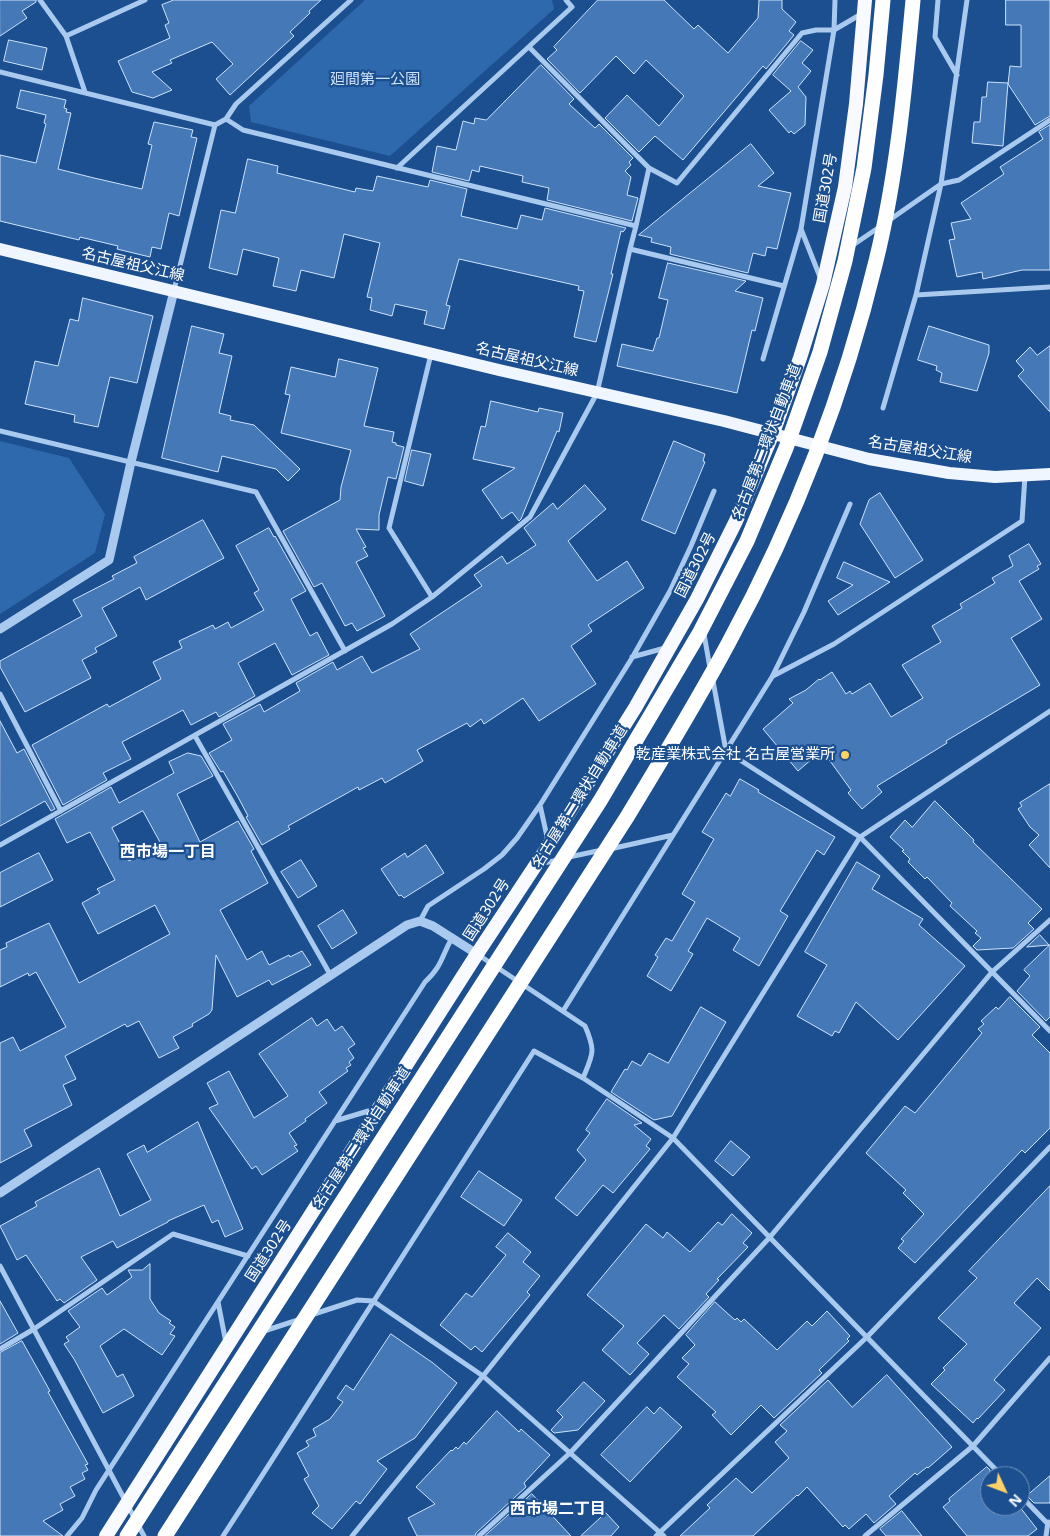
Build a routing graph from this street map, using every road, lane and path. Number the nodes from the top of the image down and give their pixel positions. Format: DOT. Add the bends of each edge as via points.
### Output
graph roads {
  1 [pos="40,0"];
  2 [pos="145,0"];
  3 [pos="351,0"];
  4 [pos="566,0"];
  5 [pos="835,0"];
  6 [pos="883,0"];
  7 [pos="913,0"];
  8 [pos="938,0"];
  9 [pos="967,0"];
  10 [pos="864,6"];
  11 [pos="834,30"];
  12 [pos="66,36"];
  13 [pos="529,47"];
  14 [pos="0,72"];
  15 [pos="957,75"];
  16 [pos="85,92"];
  17 [pos="226,119"];
  18 [pos="1050,120"];
  19 [pos="215,124"];
  20 [pos="397,168"];
  21 [pos="649,168"];
  22 [pos="942,184"];
  23 [pos="636,226"];
  24 [pos="801,229"];
  25 [pos="0,249"];
  26 [pos="630,249"];
  27 [pos="828,262"];
  28 [pos="823,284"];
  29 [pos="784,286"];
  30 [pos="1050,287"];
  31 [pos="174,291"];
  32 [pos="916,295"];
  33 [pos="431,354"];
  34 [pos="763,360"];
  35 [pos="597,393"];
  36 [pos="883,408"];
  37 [pos="0,431"];
  38 [pos="772,433"];
  39 [pos="131,462"];
  40 [pos="1050,474"];
  41 [pos="1025,475"];
  42 [pos="714,491"];
  43 [pos="850,504"];
  44 [pos="432,597"];
  45 [pos="700,618"];
  46 [pos="0,629"];
  47 [pos="670,646"];
  48 [pos="345,651"];
  49 [pos="632,658"];
  50 [pos="772,676"];
  51 [pos="0,694"];
  52 [pos="1050,712"];
  53 [pos="195,736"];
  54 [pos="726,751"];
  55 [pos="540,805"];
  56 [pos="61,811"];
  57 [pos="673,835"];
  58 [pos="860,837"];
  59 [pos="549,845"];
  60 [pos="0,846"];
  61 [pos="536,864"];
  62 [pos="1050,920"];
  63 [pos="420,921"];
  64 [pos="452,938"];
  65 [pos="478,954"];
  66 [pos="992,972"];
  67 [pos="331,976"];
  68 [pos="563,1011"];
  69 [pos="1050,1031"];
  70 [pos="583,1078"];
  71 [pos="379,1108"];
  72 [pos="335,1121"];
  73 [pos="673,1138"];
  74 [pos="1050,1147"];
  75 [pos="0,1193"];
  76 [pos="770,1237"];
  77 [pos="248,1256"];
  78 [pos="0,1266"];
  79 [pos="373,1301"];
  80 [pos="218,1302"];
  81 [pos="34,1329"];
  82 [pos="248,1336"];
  83 [pos="867,1337"];
  84 [pos="232,1343"];
  85 [pos="0,1350"];
  86 [pos="1050,1358"];
  87 [pos="483,1376"];
  88 [pos="973,1446"];
  89 [pos="571,1452"];
  90 [pos="992,1466"];
  91 [pos="110,1469"];
  92 [pos="127,1503"];
  93 [pos="1030,1504"];
  94 [pos="1049,1522"];
  95 [pos="660,1535"];
  96 [pos="67,1536"];
  97 [pos="106,1536"];
  98 [pos="127,1536"];
  99 [pos="144,1536"];
  100 [pos="165,1536"];
  101 [pos="223,1536"];
  102 [pos="352,1536"];
  103 [pos="479,1536"];
  104 [pos="865,1536"];
  105 [pos="1046,1536"];
  1 -- 12 [label="street"];
  2 -- 12 [label="street"];
  3 -- 17 [label="street" via="236,104"];
  4 -- 13 [label="street" via="572,7"];
  5 -- 11 [label="street"];
  6 -- 98 [label="highway, 名古屋第二環状自動車道, bridge" via="864,168 845,261 820,352 786,448 747,541 700,632 600,801"];
  7 -- 100 [label="highway, bridge" via="893,173 876,260 850,357 818,452 772,556 730,641 627,817"];
  8 -- 15 [label="street" via="935,37"];
  9 -- 15 [label="street"];
  10 -- 11 [label="street"];
  10 -- 27 [label="highway, 国道302号" via="845,187"];
  11 -- 21 [label="street" via="802,33 677,183"];
  11 -- 24 [label="street"];
  12 -- 16 [label="street"];
  13 -- 20 [label="street"];
  13 -- 21 [label="street"];
  14 -- 16 [label="street"];
  15 -- 22 [label="street"];
  16 -- 19 [label="street"];
  17 -- 19 [label="street"];
  17 -- 20 [label="street" via="243,130"];
  18 -- 22 [label="street" via="958,180"];
  19 -- 31 [label="street"];
  20 -- 23 [label="street"];
  21 -- 23 [label="street"];
  22 -- 27 [label="street"];
  22 -- 32 [label="street"];
  23 -- 26 [label="street"];
  24 -- 28 [label="street"];
  24 -- 29 [label="street"];
  25 -- 31 [label="main road, 名古屋祖父江線"];
  26 -- 29 [label="street"];
  26 -- 35 [label="street"];
  27 -- 28 [label="highway, 国道302号"];
  28 -- 38 [label="highway, 国道302号"];
  29 -- 34 [label="street"];
  30 -- 32 [label="street"];
  31 -- 33 [label="main road, 名古屋祖父江線"];
  31 -- 39 [label="street"];
  32 -- 36 [label="street"];
  33 -- 35 [label="main road, 名古屋祖父江線"];
  33 -- 44 [label="street" via="389,528"];
  35 -- 38 [label="main road, 名古屋祖父江線"];
  35 -- 44 [label="street" via="530,517"];
  37 -- 39 [label="street"];
  38 -- 41 [label="main road, 名古屋祖父江線" via="869,460 995,477"];
  38 -- 47 [label="highway, 国道302号" via="698,604"];
  39 -- 46 [label="street" via="109,560"];
  39 -- 48 [label="street" via="256,492"];
  40 -- 41 [label="main road, 名古屋祖父江線"];
  41 -- 50 [label="street" via="1022,521 834,644"];
  42 -- 49 [label="street" via="670,591"];
  43 -- 50 [label="street" via="804,612"];
  44 -- 48 [label="street"];
  45 -- 54 [label="street"];
  47 -- 49 [label="street"];
  47 -- 59 [label="highway, 国道302号"];
  48 -- 53 [label="street"];
  49 -- 55 [label="street"];
  50 -- 54 [label="street"];
  51 -- 56 [label="street"];
  52 -- 58 [label="street"];
  53 -- 56 [label="street"];
  53 -- 67 [label="street"];
  54 -- 57 [label="street"];
  54 -- 58 [label="street"];
  55 -- 59 [label="street"];
  55 -- 63 [label="street" via="502,855 428,906"];
  56 -- 60 [label="street"];
  57 -- 61 [label="street"];
  57 -- 68 [label="street"];
  58 -- 66 [label="street"];
  58 -- 73 [label="street"];
  59 -- 61 [label="highway, 国道302号"];
  61 -- 65 [label="highway, 国道302号"];
  62 -- 66 [label="street"];
  63 -- 64 [label="street"];
  63 -- 67 [label="street" via="407,926"];
  64 -- 65 [label="street"];
  64 -- 72 [label="street" via="436,972 425,982"];
  65 -- 68 [label="street"];
  65 -- 71 [label="highway, 国道302号"];
  66 -- 69 [label="street"];
  66 -- 76 [label="street"];
  67 -- 75 [label="street"];
  68 -- 70 [label="street" via="585,1026 592,1042 592,1057"];
  70 -- 73 [label="street"];
  70 -- 79 [label="street" via="534,1051"];
  71 -- 72 [label="street"];
  71 -- 84 [label="highway, 国道302号"];
  72 -- 77 [label="street"];
  73 -- 76 [label="street"];
  73 -- 87 [label="street"];
  74 -- 83 [label="street"];
  76 -- 83 [label="street"];
  76 -- 89 [label="street"];
  77 -- 80 [label="street"];
  77 -- 81 [label="street" via="173,1234"];
  78 -- 81 [label="street"];
  79 -- 82 [label="street" via="357,1300"];
  79 -- 87 [label="street"];
  79 -- 101 [label="street"];
  80 -- 84 [label="street"];
  80 -- 91 [label="street"];
  81 -- 85 [label="street"];
  81 -- 91 [label="street"];
  83 -- 88 [label="street"];
  83 -- 95 [label="street"];
  84 -- 92 [label="highway, 国道302号"];
  86 -- 88 [label="street"];
  87 -- 89 [label="street"];
  87 -- 102 [label="street"];
  88 -- 90 [label="street"];
  88 -- 104 [label="street"];
  89 -- 95 [label="street"];
  89 -- 103 [label="street"];
  91 -- 92 [label="street"];
  91 -- 96 [label="street" via="82,1518"];
  92 -- 97 [label="highway, 国道302号"];
  92 -- 99 [label="street"];
  93 -- 94 [label="street"];
  94 -- 105 [label="street"];
}
